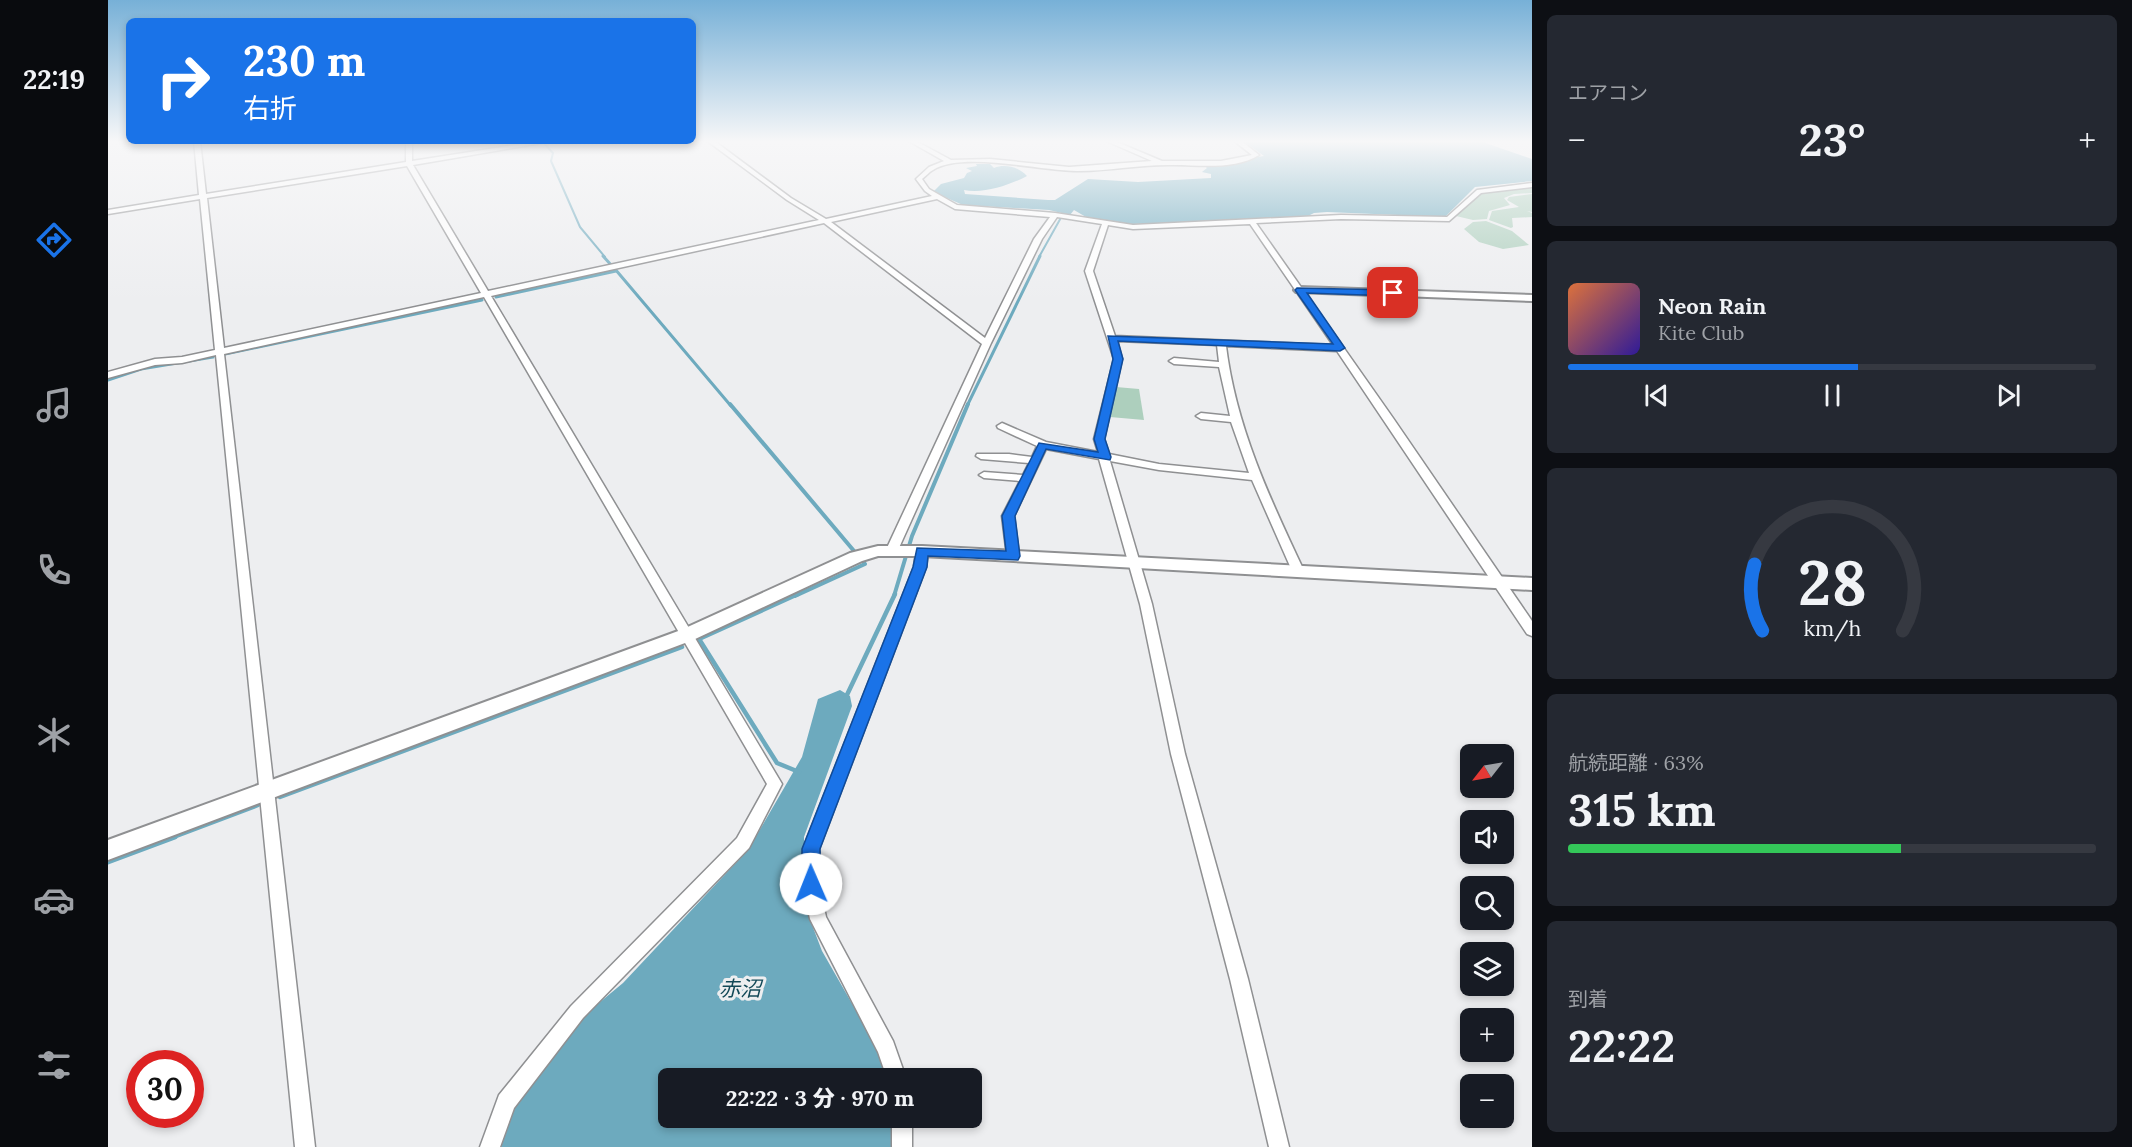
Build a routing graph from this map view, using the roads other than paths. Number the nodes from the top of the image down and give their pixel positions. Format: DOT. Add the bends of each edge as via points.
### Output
graph roads {
  1 [pos="202,194"];
  2 [pos="229,194"];
  3 [pos="427,194"];
  4 [pos="782,194"];
  5 [pos="933,194"];
  6 [pos="1476,194"];
  7 [pos="936,197"];
  8 [pos="202,198"];
  9 [pos="108,212"];
  10 [pos="1059,216"];
  11 [pos="825,221"];
  12 [pos="1106,222"];
  13 [pos="1252,222"];
  14 [pos="1300,290"];
  15 [pos="488,294"];
  16 [pos="1532,298"];
  17 [pos="1112,338"];
  18 [pos="1221,342"];
  19 [pos="987,343"];
  20 [pos="1340,348"];
  21 [pos="218,352"];
  22 [pos="1174,361"];
  23 [pos="1223,365"];
  24 [pos="108,375"];
  25 [pos="1201,416"];
  26 [pos="1236,420"];
  27 [pos="1002,426"];
  28 [pos="1043,445"];
  29 [pos="981,456"];
  30 [pos="1106,457"];
  31 [pos="1035,461"];
  32 [pos="984,475"];
  33 [pos="1256,477"];
  34 [pos="1027,478"];
  35 [pos="906,551"];
  36 [pos="1013,556"];
  37 [pos="1133,564"];
  38 [pos="1299,573"];
  39 [pos="1498,582"];
  40 [pos="1532,584"];
  41 [pos="1532,631"];
  42 [pos="687,635"];
  43 [pos="267,791"];
  44 [pos="108,850"];
  45 [pos="893,1068"];
  46 [pos="902,1128"];
  47 [pos="305,1147"];
  48 [pos="490,1147"];
  49 [pos="902,1147"];
  50 [pos="1279,1147"];
  1 -- 8 [label="street"];
  2 -- 8 [label="street"];
  3 -- 15 [label="street"];
  4 -- 11 [label="street"];
  5 -- 7 [label="street"];
  6 -- 13 [label="street" via="1449,219 1341,217"];
  7 -- 10 [label="street" via="963,209"];
  7 -- 11 [label="street"];
  8 -- 9 [label="street"];
  8 -- 21 [label="street"];
  10 -- 12 [label="street"];
  10 -- 19 [label="street" via="1038,239"];
  11 -- 15 [label="street"];
  11 -- 19 [label="street"];
  12 -- 13 [label="street" via="1133,227"];
  12 -- 17 [label="street" via="1089,271"];
  13 -- 14 [label="street"];
  14 -- 16 [label="street"];
  14 -- 20 [label="street"];
  15 -- 21 [label="street"];
  15 -- 42 [label="street"];
  17 -- 18 [label="street"];
  17 -- 30 [label="street" via="1118,359 1100,439"];
  18 -- 20 [label="street"];
  18 -- 23 [label="street"];
  19 -- 35 [label="street"];
  20 -- 39 [label="street"];
  21 -- 24 [label="street" via="155,362"];
  21 -- 43 [label="street"];
  22 -- 23 [label="street"];
  23 -- 26 [label="street"];
  25 -- 26 [label="street"];
  26 -- 33 [label="street"];
  27 -- 28 [label="street"];
  28 -- 30 [label="street"];
  28 -- 31 [label="street"];
  29 -- 31 [label="street"];
  30 -- 33 [label="street"];
  30 -- 37 [label="street"];
  31 -- 34 [label="street"];
  32 -- 34 [label="street"];
  33 -- 38 [label="street"];
  34 -- 36 [label="street" via="1008,516"];
  35 -- 36 [label="street"];
  35 -- 42 [label="street" via="859,556"];
  35 -- 45 [label="street" via="920,567 811,849 811,884 818,919 886,1048"];
  36 -- 37 [label="street"];
  37 -- 38 [label="street"];
  37 -- 50 [label="street"];
  38 -- 39 [label="street"];
  39 -- 40 [label="street"];
  39 -- 41 [label="street"];
  42 -- 43 [label="street"];
  42 -- 48 [label="street" via="774,784 743,843 577,1012 506,1102"];
  43 -- 44 [label="street"];
  43 -- 47 [label="street"];
  46 -- 49 [label="street"];
}
